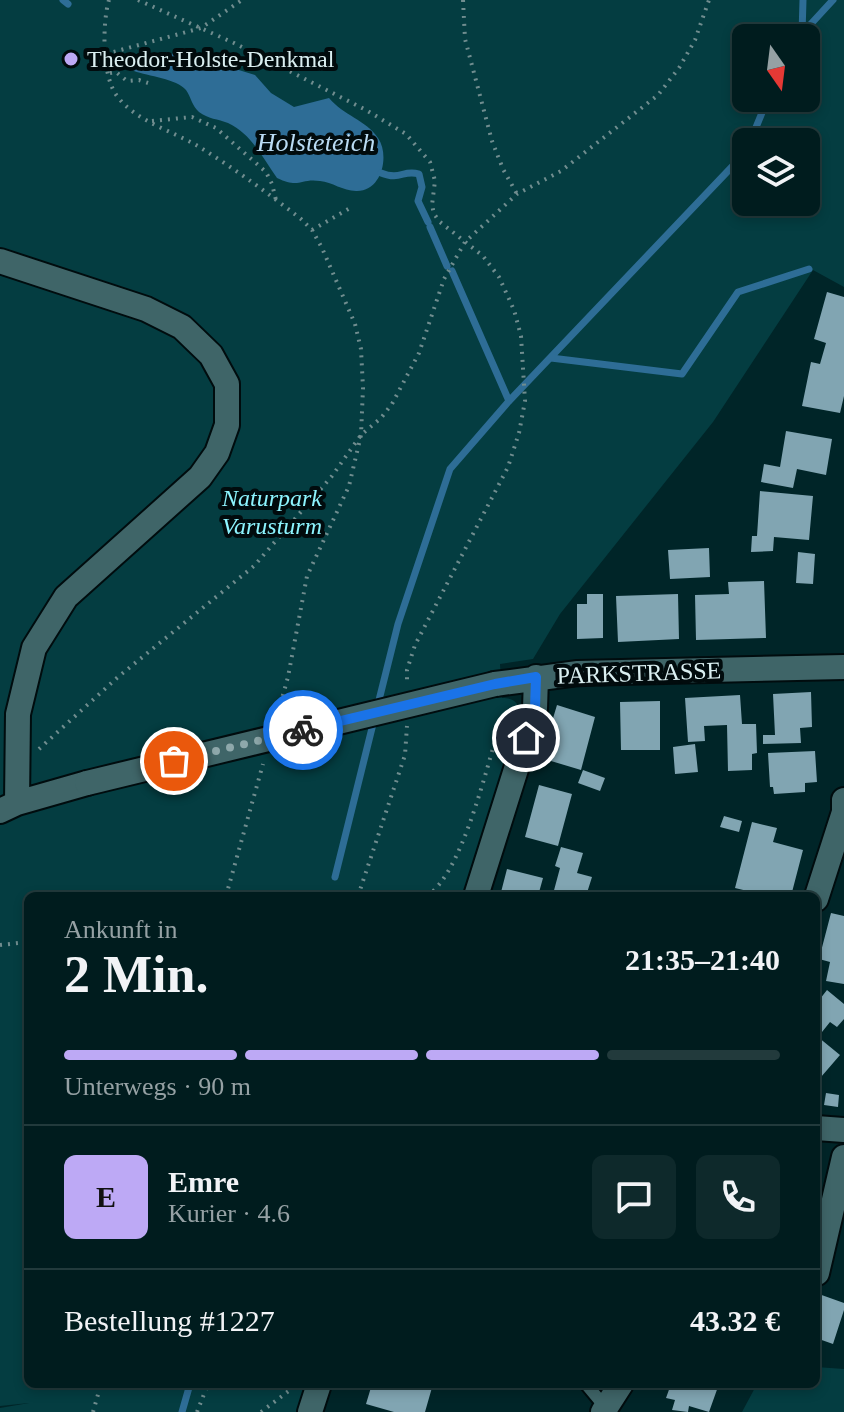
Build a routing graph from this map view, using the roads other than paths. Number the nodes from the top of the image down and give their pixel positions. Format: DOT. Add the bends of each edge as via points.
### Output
graph roads {
  1 [pos="0,261"];
  2 [pos="844,667"];
  3 [pos="536,677"];
  4 [pos="844,800"];
  5 [pos="9,807"];
  6 [pos="477,892"];
  7 [pos="818,892"];
  8 [pos="820,1128"];
  9 [pos="844,1130"];
  10 [pos="844,1157"];
  11 [pos="820,1260"];
  12 [pos="318,1388"];
  13 [pos="589,1388"];
  14 [pos="618,1388"];
  15 [pos="604,1410"];
  16 [pos="310,1412"];
  1 -- 5 [label="street" via="146,309 182,327 211,355 227,384 227,425 209,465 66,597 34,648 18,714 17,770"];
  2 -- 3 [label="street, PARKSTRASSE"];
  3 -- 5 [label="street, PARKSTRASSE, bridge" via="87,783"];
  3 -- 6 [label="street" via="535,709"];
  4 -- 7 [label="street"];
  8 -- 9 [label="street"];
  10 -- 11 [label="street"];
  12 -- 16 [label="street"];
  13 -- 15 [label="lane"];
  14 -- 15 [label="street"];
}
